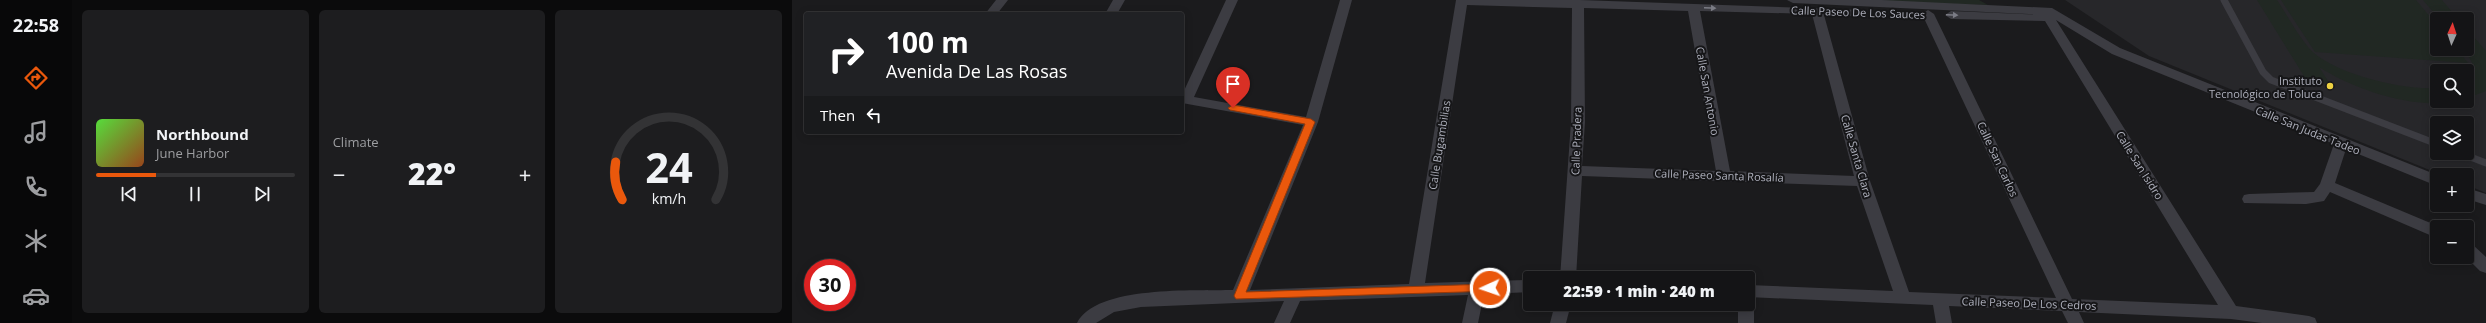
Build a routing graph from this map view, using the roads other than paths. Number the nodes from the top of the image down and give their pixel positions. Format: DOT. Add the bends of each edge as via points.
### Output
graph roads {
  1 [pos="1002,0"];
  2 [pos="1119,0"];
  3 [pos="1232,0"];
  4 [pos="1346,0"];
  5 [pos="1462,0"];
  6 [pos="1793,0"];
  7 [pos="1990,0"];
  8 [pos="2224,0"];
  9 [pos="1578,3"];
  10 [pos="1693,7"];
  11 [pos="2002,7"];
  12 [pos="1817,11"];
  13 [pos="993,12"];
  14 [pos="1112,12"];
  15 [pos="1928,14"];
  16 [pos="2055,16"];
  17 [pos="2018,18"];
  18 [pos="1184,100"];
  19 [pos="1311,122"];
  20 [pos="2430,141"];
  21 [pos="2341,143"];
  22 [pos="2474,158"];
  23 [pos="2486,163"];
  24 [pos="1576,171"];
  25 [pos="1724,175"];
  26 [pos="2430,178"];
  27 [pos="1863,181"];
  28 [pos="2327,185"];
  29 [pos="2474,196"];
  30 [pos="2249,199"];
  31 [pos="2486,200"];
  32 [pos="2430,229"];
  33 [pos="2474,255"];
  34 [pos="2486,267"];
  35 [pos="1569,271"];
  36 [pos="1523,286"];
  37 [pos="1477,289"];
  38 [pos="1416,291"];
  39 [pos="1755,291"];
  40 [pos="1239,296"];
  41 [pos="1294,296"];
  42 [pos="1903,298"];
  43 [pos="1940,300"];
  44 [pos="2067,305"];
  45 [pos="1561,311"];
  46 [pos="1746,311"];
  47 [pos="2231,312"];
  48 [pos="2261,319"];
  49 [pos="1085,323"];
  50 [pos="1282,323"];
  51 [pos="1470,323"];
  52 [pos="1558,323"];
  53 [pos="1746,323"];
  54 [pos="1944,323"];
  55 [pos="2076,323"];
  56 [pos="2309,323"];
  1 -- 13 [label="street"];
  2 -- 14 [label="street"];
  3 -- 18 [label="street"];
  4 -- 19 [label="street"];
  5 -- 9 [label="street, Calle Paseo De Los Sauces"];
  5 -- 38 [label="street, Calle Bugambilias"];
  6 -- 11 [label="street, Calle Paseo De Los Sauces"];
  7 -- 11 [label="street"];
  8 -- 20 [label="lane" via="2263,72 2271,80"];
  9 -- 10 [label="street, Calle Paseo De Los Sauces"];
  9 -- 24 [label="street, Calle Pradera"];
  10 -- 12 [label="street, Calle Paseo De Los Sauces, one-way"];
  10 -- 25 [label="street, Calle San Antonio"];
  11 -- 16 [label="street, Calle Paseo De Los Sauces"];
  11 -- 17 [label="street"];
  12 -- 15 [label="street, Calle Paseo De Los Sauces"];
  12 -- 27 [label="street, Calle Santa Clara"];
  15 -- 17 [label="street, Calle Paseo De Los Sauces, one-way"];
  15 -- 44 [label="street, Calle San Carlos"];
  16 -- 17 [label="street, Calle Paseo De Los Sauces"];
  16 -- 21 [label="street, Calle San Judas Tadeo" via="2116,51"];
  16 -- 47 [label="street, Calle San Isidro"];
  18 -- 19 [label="street"];
  19 -- 40 [label="street"];
  21 -- 26 [label="street, Calle San Judas Tadeo"];
  21 -- 28 [label="street"];
  22 -- 23 [label="lane"];
  24 -- 25 [label="street, Calle Paseo Santa Rosalía"];
  24 -- 35 [label="street, Calle Pradera"];
  25 -- 27 [label="street, Calle Paseo Santa Rosalía"];
  27 -- 42 [label="street, Calle Santa Clara"];
  28 -- 30 [label="street" via="2322,194 2314,198"];
  28 -- 32 [label="street"];
  29 -- 31 [label="street"];
  33 -- 34 [label="street"];
  36 -- 37 [label="street"];
  37 -- 38 [label="street"];
  37 -- 51 [label="street"];
  38 -- 41 [label="street"];
  39 -- 42 [label="street, Calle Paseo De Los Cedros"];
  40 -- 41 [label="street"];
  40 -- 49 [label="street" via="1127,302 1100,309"];
  41 -- 50 [label="street"];
  42 -- 43 [label="street, Calle Paseo De Los Cedros"];
  43 -- 44 [label="street, Calle Paseo De Los Cedros"];
  43 -- 54 [label="street"];
  44 -- 47 [label="street, Calle Paseo De Los Cedros"];
  44 -- 55 [label="street, Calle San Carlos"];
  45 -- 52 [label="street"];
  46 -- 53 [label="street"];
  47 -- 48 [label="street, Calle Paseo De Los Cedros"];
  48 -- 56 [label="street, Calle Paseo De Los Cedros"];
}
